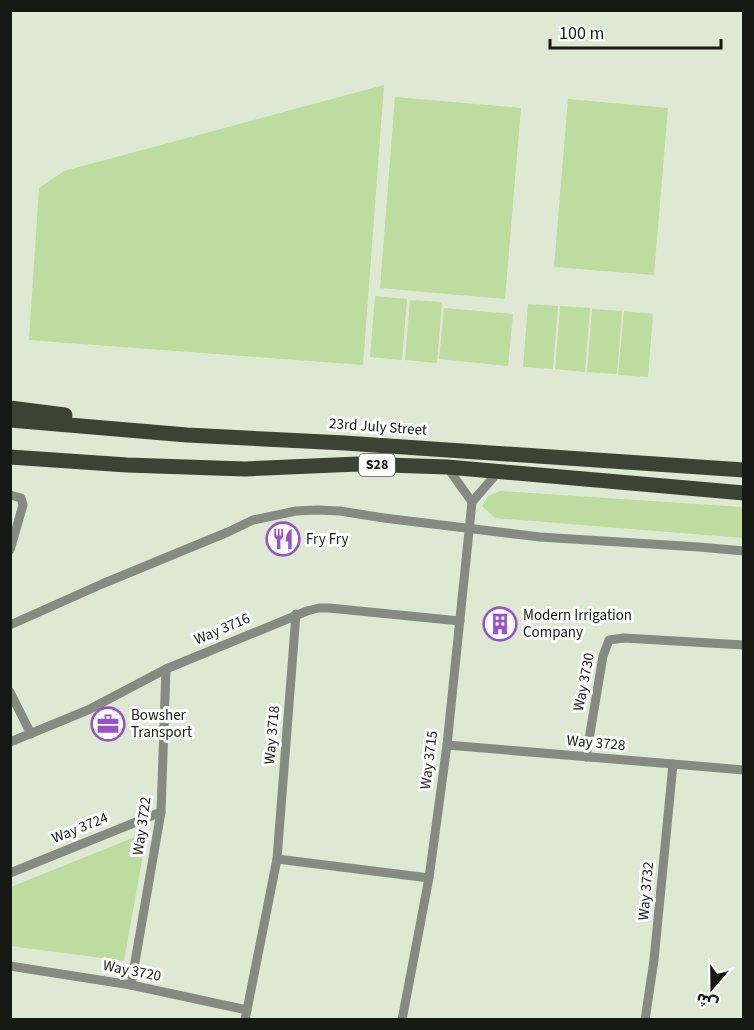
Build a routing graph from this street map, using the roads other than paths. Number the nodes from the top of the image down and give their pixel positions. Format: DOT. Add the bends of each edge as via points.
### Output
graph roads {
  1 [pos="10,408"];
  2 [pos="10,420"];
  3 [pos="10,429"];
  4 [pos="187,435"];
  5 [pos="10,459"];
  6 [pos="447,468"];
  7 [pos="744,470"];
  8 [pos="498,472"];
  9 [pos="744,493"];
  10 [pos="10,495"];
  11 [pos="472,502"];
  12 [pos="470,529"];
  13 [pos="10,550"];
  14 [pos="744,551"];
  15 [pos="296,614"];
  16 [pos="460,621"];
  17 [pos="10,625"];
  18 [pos="744,645"];
  19 [pos="166,669"];
  20 [pos="10,692"];
  21 [pos="31,734"];
  22 [pos="10,742"];
  23 [pos="447,745"];
  24 [pos="586,757"];
  25 [pos="673,764"];
  26 [pos="744,770"];
  27 [pos="161,812"];
  28 [pos="277,859"];
  29 [pos="10,873"];
  30 [pos="429,878"];
  31 [pos="10,966"];
  32 [pos="130,985"];
  33 [pos="246,1015"];
  34 [pos="402,1020"];
  35 [pos="645,1020"];
  1 -- 4 [label="main road"];
  2 -- 4 [label="main road, 23rd July Street / S28"];
  3 -- 4 [label="main road"];
  4 -- 7 [label="main road, 23rd July Street / S28"];
  5 -- 6 [label="main road, S28" via="245,469 358,464"];
  6 -- 8 [label="main road, S28"];
  6 -- 11 [label="street"];
  8 -- 9 [label="main road, S28"];
  8 -- 11 [label="street"];
  10 -- 13 [label="street" via="21,498 22,505"];
  11 -- 12 [label="street, Way 3715"];
  12 -- 14 [label="street"];
  12 -- 16 [label="street, Way 3715"];
  12 -- 17 [label="street" via="340,510 275,515 252,520"];
  15 -- 16 [label="street, Way 3716" via="329,608"];
  15 -- 19 [label="street, Way 3716"];
  15 -- 28 [label="street, Way 3718"];
  16 -- 23 [label="street, Way 3715"];
  18 -- 24 [label="street, Way 3730" via="609,640"];
  19 -- 21 [label="street, Way 3716" via="88,710"];
  19 -- 27 [label="street, Way 3722"];
  20 -- 21 [label="street"];
  21 -- 22 [label="street, Way 3716"];
  23 -- 24 [label="street, Way 3728"];
  23 -- 30 [label="street, Way 3715"];
  24 -- 25 [label="street, Way 3728"];
  25 -- 26 [label="street, Way 3728"];
  25 -- 35 [label="street, Way 3732"];
  27 -- 29 [label="street, Way 3724"];
  27 -- 32 [label="street, Way 3722"];
  28 -- 30 [label="street"];
  28 -- 33 [label="street, Way 3718"];
  30 -- 34 [label="street, Way 3715"];
  31 -- 32 [label="street, Way 3720"];
  32 -- 33 [label="street, Way 3720"];
}
